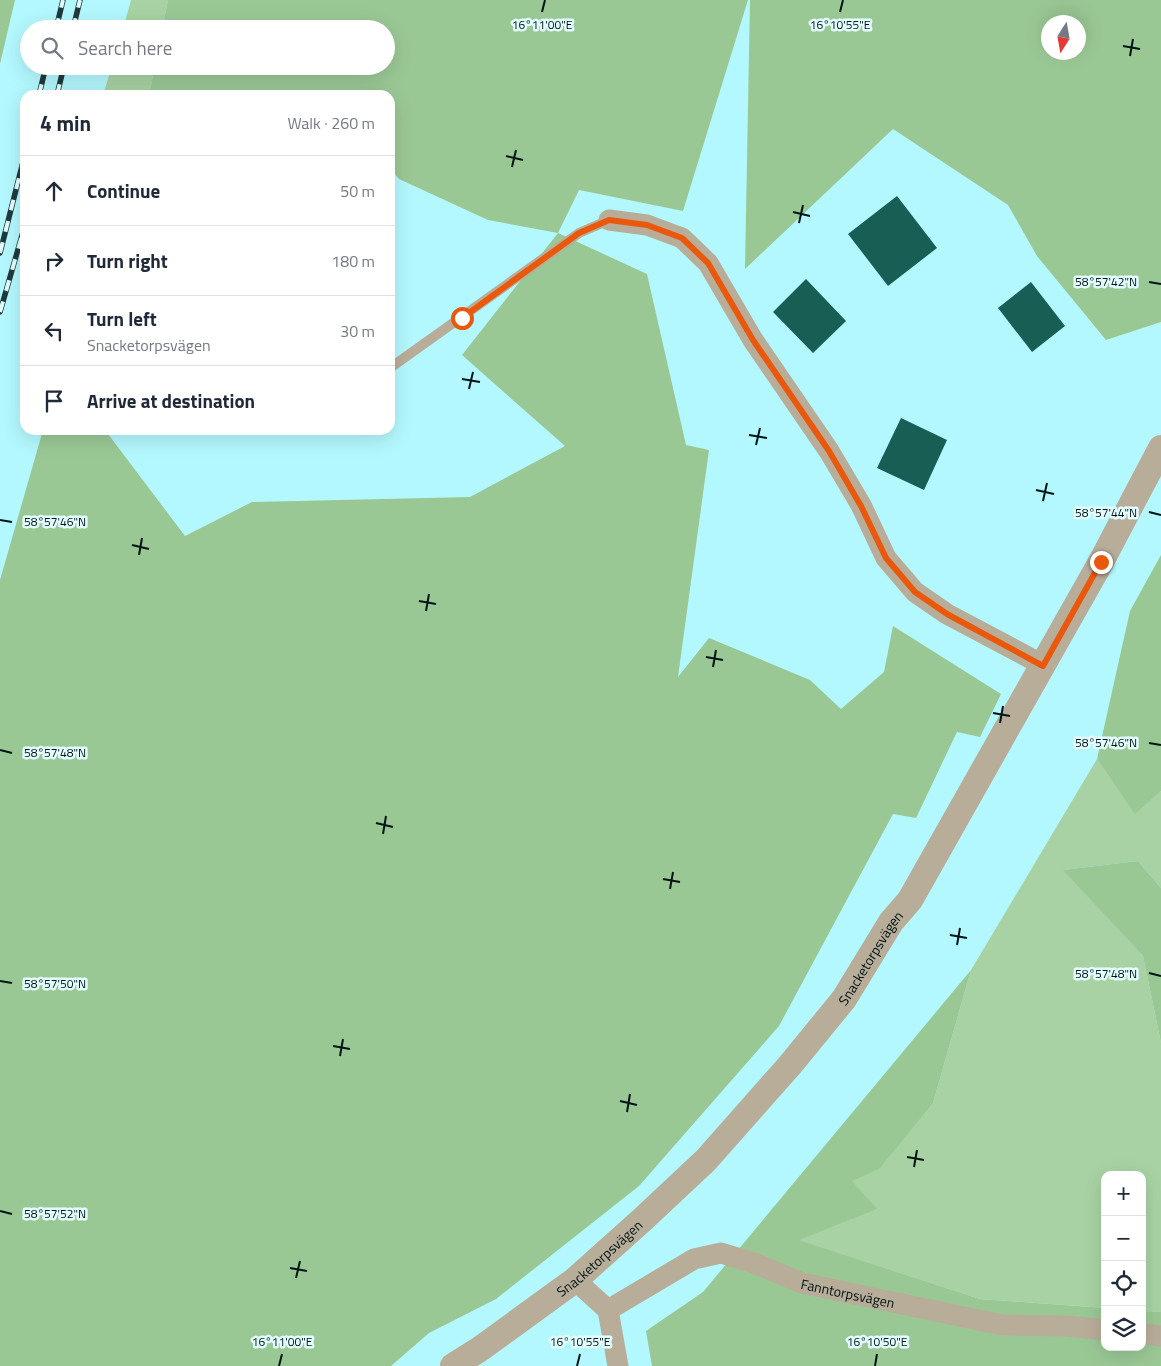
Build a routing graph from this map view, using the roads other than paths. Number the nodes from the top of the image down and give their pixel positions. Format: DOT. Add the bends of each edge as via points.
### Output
graph roads {
  1 [pos="609,220"];
  2 [pos="395,364"];
  3 [pos="1161,448"];
  4 [pos="1043,666"];
  5 [pos="575,1280"];
  6 [pos="608,1310"];
  7 [pos="1101,1330"];
  8 [pos="1146,1334"];
  9 [pos="1161,1336"];
  10 [pos="453,1366"];
  11 [pos="618,1366"];
  1 -- 2 [label="lane" via="579,233"];
  1 -- 4 [label="street" via="647,225 682,238 708,263 753,340 829,451 886,558 915,592 947,614"];
  3 -- 4 [label="street, Snacketorpsvägen"];
  4 -- 5 [label="street, Snacketorpsvägen" via="910,900 891,922 844,999 706,1160"];
  5 -- 6 [label="street"];
  5 -- 10 [label="street, Snacketorpsvägen"];
  6 -- 7 [label="street, Fanntorpsvägen" via="694,1259 721,1254 754,1263 802,1283 1002,1325"];
  6 -- 11 [label="street"];
  8 -- 9 [label="street"];
}
